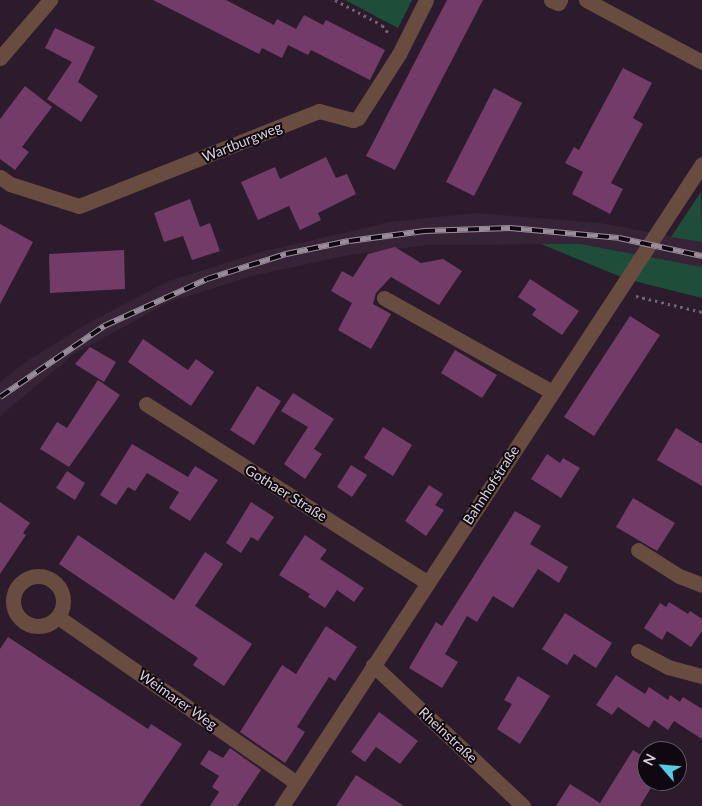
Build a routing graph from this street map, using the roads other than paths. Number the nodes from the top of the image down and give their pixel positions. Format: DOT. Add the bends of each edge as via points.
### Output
graph roads {
  1 [pos="50,0"];
  2 [pos="426,0"];
  3 [pos="552,0"];
  4 [pos="560,0"];
  5 [pos="586,0"];
  6 [pos="0,58"];
  7 [pos="702,62"];
  8 [pos="701,167"];
  9 [pos="0,177"];
  10 [pos="384,298"];
  11 [pos="552,392"];
  12 [pos="146,404"];
  13 [pos="638,550"];
  14 [pos="427,582"];
  15 [pos="702,585"];
  16 [pos="58,617"];
  17 [pos="638,651"];
  18 [pos="373,665"];
  19 [pos="702,676"];
  20 [pos="297,783"];
  21 [pos="282,806"];
  22 [pos="523,806"];
  1 -- 6 [label="street"];
  2 -- 9 [label="street, Wartburgweg" via="399,54 358,118 353,120 319,111 79,206 10,184"];
  3 -- 4 [label="street" via="558,3"];
  5 -- 7 [label="street"];
  8 -- 11 [label="street, Bahnhofstraße"];
  10 -- 11 [label="street"];
  11 -- 14 [label="street, Bahnhofstraße"];
  12 -- 14 [label="street, Gothaer Straße"];
  13 -- 15 [label="street" via="679,576"];
  14 -- 18 [label="street, Bahnhofstraße"];
  16 -- 20 [label="street, Weimarer Weg"];
  17 -- 19 [label="street" via="668,667"];
  18 -- 20 [label="street, Bahnhofstraße"];
  18 -- 22 [label="street, Rheinstraße"];
  20 -- 21 [label="street, Bahnhofstraße"];
}
